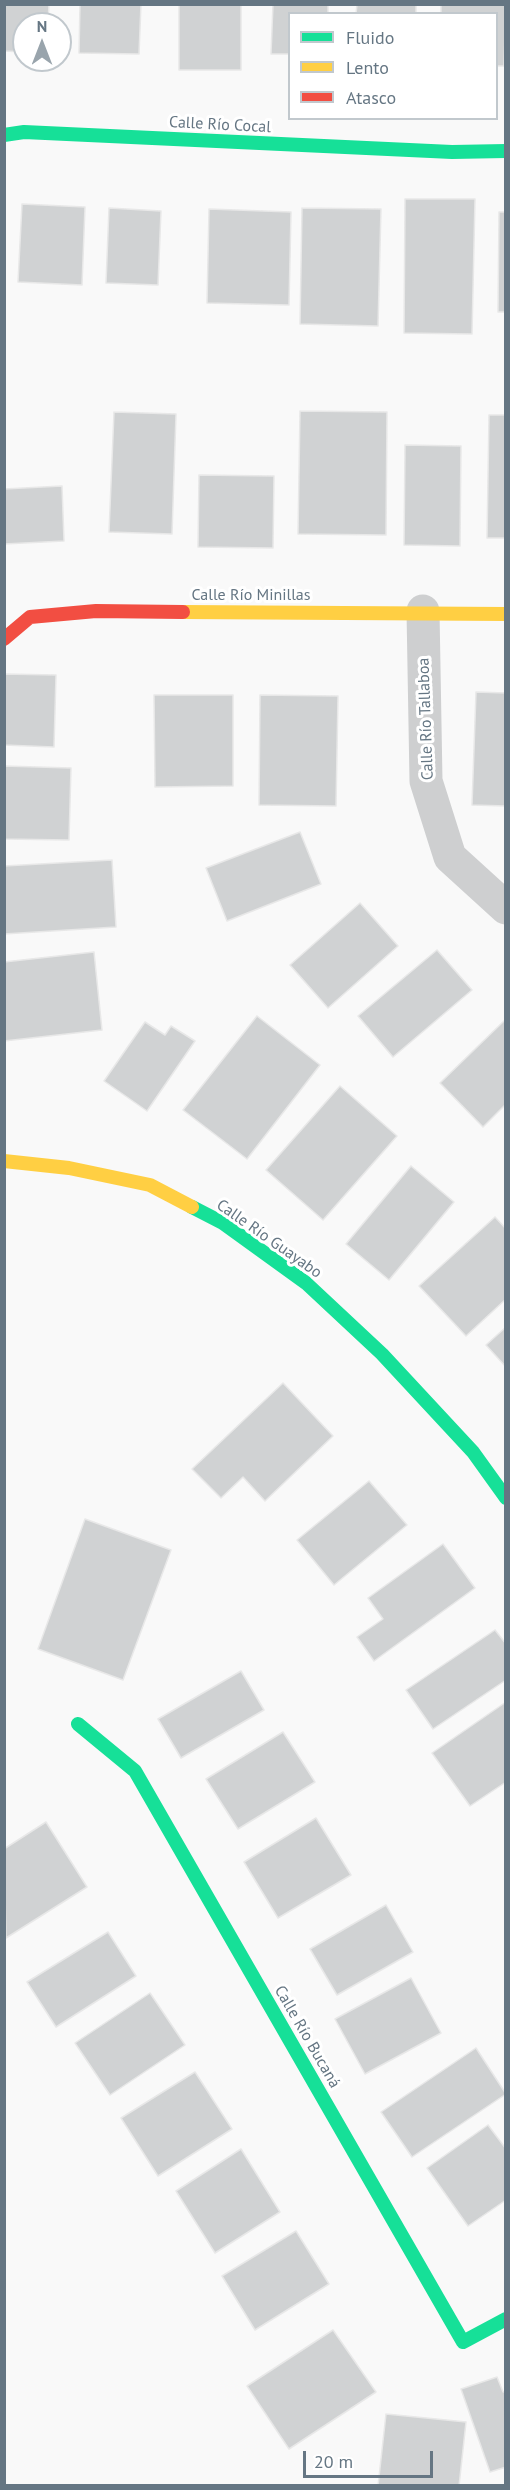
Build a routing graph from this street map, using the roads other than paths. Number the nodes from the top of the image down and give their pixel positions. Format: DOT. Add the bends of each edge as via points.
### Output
graph roads {
  1 [pos="4,135"];
  2 [pos="506,151"];
  3 [pos="423,611"];
  4 [pos="506,614"];
  5 [pos="4,639"];
  6 [pos="506,908"];
  7 [pos="4,1161"];
  8 [pos="506,1498"];
  9 [pos="78,1724"];
  10 [pos="506,2319"];
  1 -- 2 [label="street, Calle Río Cocal" via="24,132 452,152"];
  3 -- 4 [label="street, Calle Río Minillas"];
  3 -- 5 [label="street, Calle Río Minillas" via="96,611 30,617"];
  3 -- 6 [label="street, Calle Río Tallaboa" via="426,781 450,857"];
  7 -- 8 [label="street, Calle Río Guayabo" via="69,1168 150,1185 223,1223 306,1283 382,1354 473,1452"];
  9 -- 10 [label="street, Calle Río Bucaná" via="135,1771 464,2342"];
}
